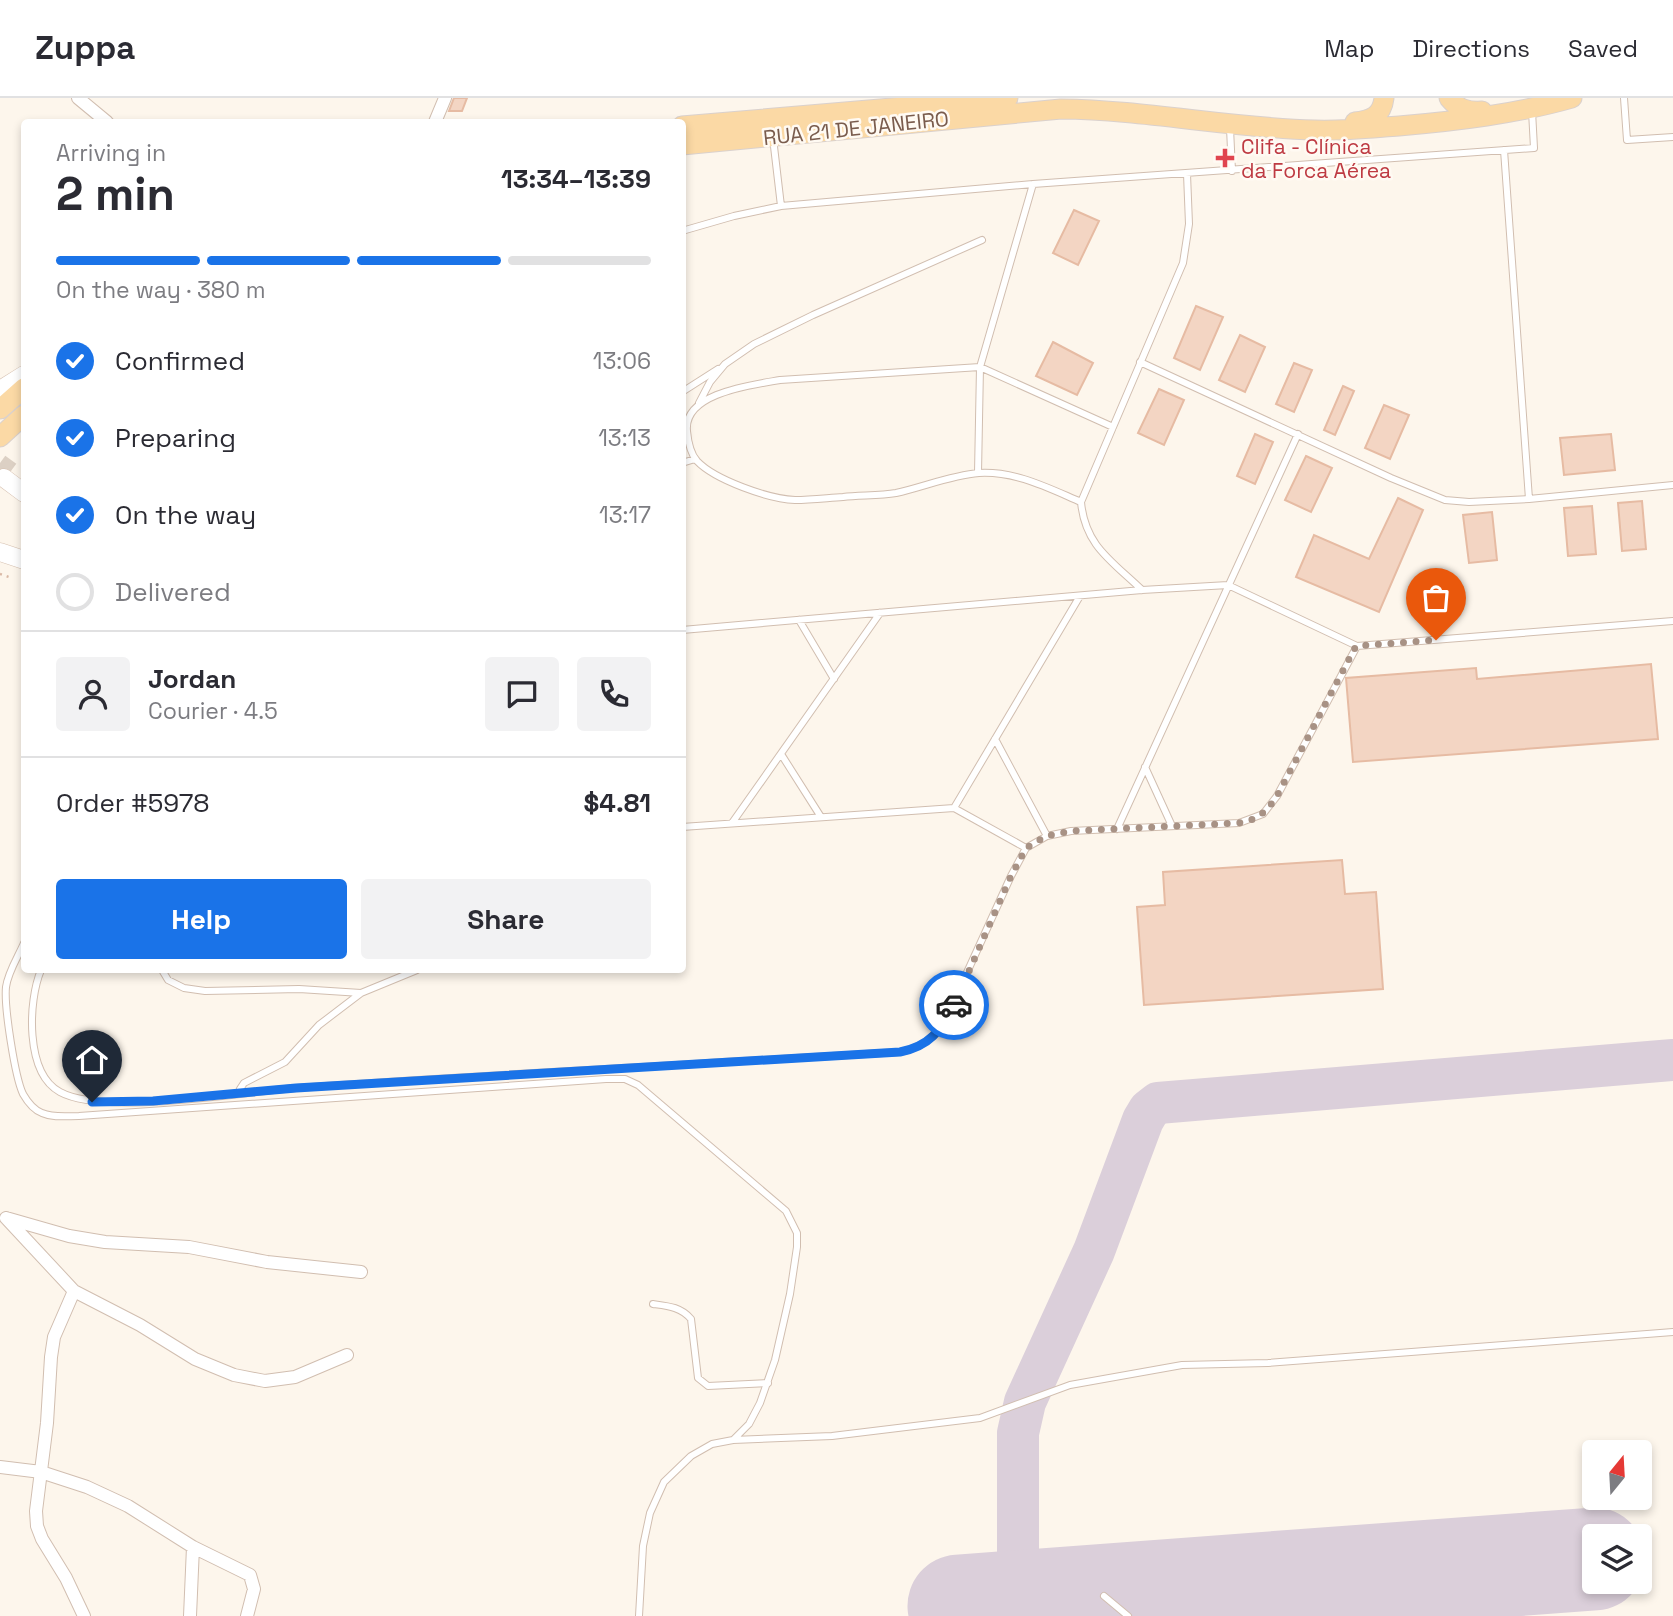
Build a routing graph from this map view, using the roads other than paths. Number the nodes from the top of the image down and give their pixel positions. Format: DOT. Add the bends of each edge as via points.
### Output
graph roads {
  1 [pos="78,98"];
  2 [pos="445,98"];
  3 [pos="1007,98"];
  4 [pos="1384,98"];
  5 [pos="1449,98"];
  6 [pos="1572,98"];
  7 [pos="1624,98"];
  8 [pos="1529,109"];
  9 [pos="103,119"];
  10 [pos="436,119"];
  11 [pos="1230,123"];
  12 [pos="686,126"];
  13 [pos="1259,127"];
  14 [pos="772,136"];
  15 [pos="1673,136"];
  16 [pos="686,147"];
  17 [pos="1504,150"];
  18 [pos="1233,171"];
  19 [pos="1187,174"];
  20 [pos="1033,184"];
  21 [pos="781,206"];
  22 [pos="686,230"];
  23 [pos="982,240"];
  24 [pos="1140,362"];
  25 [pos="725,364"];
  26 [pos="980,367"];
  27 [pos="21,377"];
  28 [pos="686,389"];
  29 [pos="0,390"];
  30 [pos="21,391"];
  31 [pos="699,403"];
  32 [pos="0,410"];
  33 [pos="21,418"];
  34 [pos="1113,427"];
  35 [pos="1298,434"];
  36 [pos="0,437"];
  37 [pos="695,459"];
  38 [pos="686,462"];
  39 [pos="978,473"];
  40 [pos="1673,485"];
  41 [pos="1529,499"];
  42 [pos="1081,502"];
  43 [pos="0,552"];
  44 [pos="21,559"];
  45 [pos="1228,586"];
  46 [pos="1142,590"];
  47 [pos="1080,596"];
  48 [pos="880,613"];
  49 [pos="799,620"];
  50 [pos="1673,621"];
  51 [pos="686,630"];
  52 [pos="1356,646"];
  53 [pos="834,679"];
  54 [pos="995,739"];
  55 [pos="780,754"];
  56 [pos="1145,768"];
  57 [pos="954,808"];
  58 [pos="821,817"];
  59 [pos="732,823"];
  60 [pos="1172,826"];
  61 [pos="686,827"];
  62 [pos="1117,829"];
  63 [pos="1046,836"];
  64 [pos="1026,848"];
  65 [pos="21,950"];
  66 [pos="40,973"];
  67 [pos="164,973"];
  68 [pos="410,973"];
  69 [pos="361,993"];
  70 [pos="244,1092"];
  71 [pos="3,1217"];
  72 [pos="361,1272"];
  73 [pos="74,1291"];
  74 [pos="653,1304"];
  75 [pos="1673,1332"];
  76 [pos="347,1355"];
  77 [pos="768,1383"];
  78 [pos="733,1440"];
  79 [pos="0,1466"];
  80 [pos="41,1472"];
  81 [pos="193,1547"];
  82 [pos="1104,1596"];
  83 [pos="84,1616"];
  84 [pos="190,1616"];
  85 [pos="247,1616"];
  86 [pos="639,1616"];
  87 [pos="1128,1616"];
  1 -- 9 [label="street"];
  2 -- 10 [label="street"];
  3 -- 12 [label="main road, RUA 21 DE JANEIRO"];
  4 -- 13 [label="main road" via="1377,116 1365,121"];
  5 -- 8 [label="main road" via="1466,110"];
  6 -- 8 [label="main road, RUA 21 DE JANEIRO"];
  7 -- 15 [label="lane" via="1627,140"];
  8 -- 13 [label="main road, RUA 21 DE JANEIRO" via="1373,128"];
  8 -- 17 [label="lane" via="1534,148"];
  11 -- 13 [label="main road, RUA 21 DE JANEIRO"];
  11 -- 14 [label="main road, RUA 21 DE JANEIRO" via="1061,109"];
  11 -- 18 [label="lane"];
  14 -- 16 [label="main road, RUA 21 DE JANEIRO"];
  14 -- 21 [label="lane"];
  17 -- 18 [label="lane"];
  17 -- 41 [label="lane"];
  18 -- 19 [label="lane"];
  19 -- 20 [label="lane"];
  19 -- 24 [label="lane" via="1189,224 1182,263"];
  20 -- 21 [label="lane"];
  20 -- 26 [label="lane"];
  21 -- 22 [label="lane"];
  23 -- 25 [label="lane" via="813,315"];
  24 -- 34 [label="lane"];
  24 -- 35 [label="lane"];
  25 -- 28 [label="lane"];
  25 -- 31 [label="lane"];
  26 -- 31 [label="lane" via="780,380"];
  26 -- 34 [label="lane"];
  26 -- 39 [label="lane"];
  27 -- 29 [label="main road"];
  30 -- 32 [label="main road"];
  31 -- 37 [label="lane" via="686,423"];
  33 -- 36 [label="main road"];
  34 -- 42 [label="lane"];
  35 -- 41 [label="lane" via="1445,500"];
  35 -- 45 [label="lane"];
  37 -- 38 [label="lane"];
  37 -- 39 [label="lane" via="708,471 752,490 793,500 893,493"];
  39 -- 42 [label="lane" via="1028,479"];
  40 -- 41 [label="lane"];
  42 -- 46 [label="lane" via="1083,522 1096,547"];
  43 -- 44 [label="main road"];
  45 -- 46 [label="lane"];
  45 -- 52 [label="lane"];
  45 -- 56 [label="lane"];
  46 -- 47 [label="lane"];
  47 -- 48 [label="lane"];
  47 -- 54 [label="lane"];
  48 -- 49 [label="lane"];
  48 -- 53 [label="lane"];
  49 -- 51 [label="lane"];
  49 -- 53 [label="lane"];
  50 -- 52 [label="lane"];
  52 -- 60 [label="lane" via="1277,796 1263,814 1239,823"];
  53 -- 55 [label="lane"];
  54 -- 57 [label="lane"];
  54 -- 63 [label="lane"];
  55 -- 58 [label="lane"];
  55 -- 59 [label="lane"];
  56 -- 60 [label="lane"];
  56 -- 62 [label="lane"];
  57 -- 58 [label="lane"];
  57 -- 64 [label="lane"];
  58 -- 59 [label="lane"];
  59 -- 61 [label="lane"];
  60 -- 62 [label="lane"];
  62 -- 63 [label="lane"];
  63 -- 64 [label="lane"];
  64 -- 70 [label="lane" via="943,1025 916,1049"];
  65 -- 77 [label="lane" via="9,976 6,999 17,1074 30,1104 55,1116 606,1079 625,1079 638,1085 786,1211 793,1223 797,1247 790,1294"];
  66 -- 70 [label="lane" via="33,996 34,1051 38,1068 58,1091 92,1102"];
  67 -- 69 [label="lane" via="184,988 205,991"];
  68 -- 69 [label="lane"];
  69 -- 70 [label="lane" via="319,1025 285,1062 244,1083 240,1089"];
  71 -- 72 [label="street" via="105,1242 189,1247 267,1262"];
  71 -- 73 [label="street"];
  73 -- 76 [label="street" via="234,1376 265,1381 295,1377"];
  73 -- 80 [label="street" via="54,1337"];
  74 -- 77 [label="lane" via="685,1312 691,1319 702,1384"];
  75 -- 78 [label="lane" via="1268,1363 1182,1365 1070,1385 980,1419 832,1436"];
  77 -- 78 [label="lane" via="749,1424"];
  78 -- 86 [label="lane" via="712,1444 691,1456 664,1482 650,1513 643,1546"];
  79 -- 80 [label="street"];
  80 -- 81 [label="street" via="128,1506"];
  80 -- 83 [label="street" via="37,1526"];
  81 -- 84 [label="street"];
  81 -- 85 [label="street" via="250,1575 254,1588"];
  82 -- 87 [label="lane"];
}
